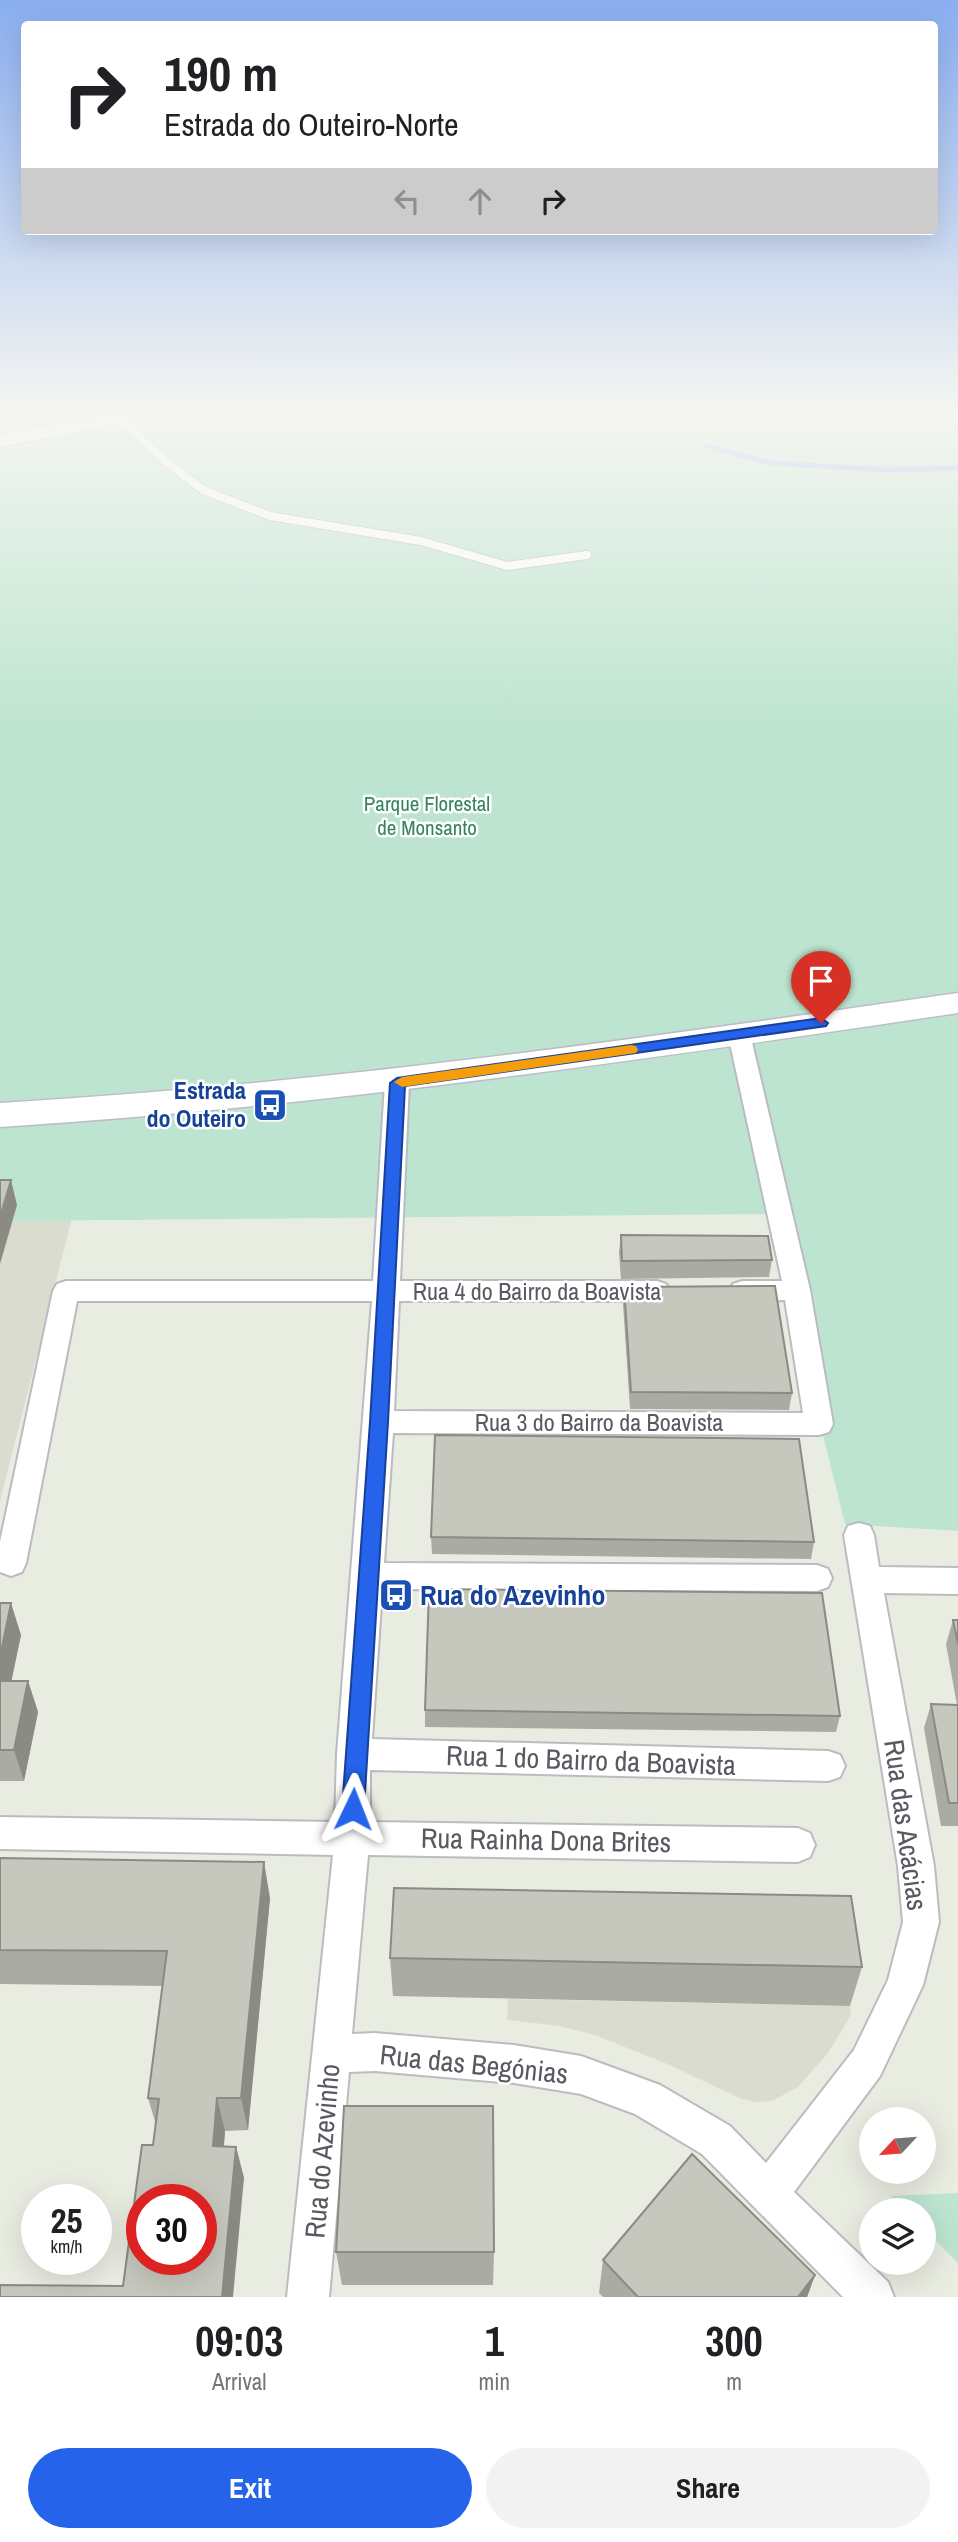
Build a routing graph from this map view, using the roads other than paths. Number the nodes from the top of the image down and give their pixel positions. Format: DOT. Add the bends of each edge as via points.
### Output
graph roads {
  1 [pos="302,523"];
  2 [pos="587,555"];
  3 [pos="958,1003"];
  4 [pos="739,1034"];
  5 [pos="397,1083"];
  6 [pos="0,1115"];
  7 [pos="797,1290"];
  8 [pos="686,1291"];
  9 [pos="714,1291"];
  10 [pos="386,1293"];
  11 [pos="379,1422"];
  12 [pos="859,1535"];
  13 [pos="11,1563"];
  14 [pos="368,1576"];
  15 [pos="817,1578"];
  16 [pos="866,1580"];
  17 [pos="958,1581"];
  18 [pos="355,1754"];
  19 [pos="828,1766"];
  20 [pos="0,1833"];
  21 [pos="352,1837"];
  22 [pos="798,1845"];
  23 [pos="331,2053"];
  24 [pos="767,2194"];
  25 [pos="308,2297"];
  26 [pos="873,2297"];
  1 -- 2 [label="lane" via="421,541 507,566"];
  3 -- 4 [label="street"];
  4 -- 5 [label="street"];
  4 -- 7 [label="street"];
  5 -- 6 [label="street"];
  5 -- 10 [label="street, Rua do Azevinho"];
  7 -- 9 [label="street"];
  7 -- 11 [label="street, Rua 3 do Bairro da Boavista" via="819,1424"];
  8 -- 10 [label="street, Rua 4 do Bairro da Boavista"];
  10 -- 11 [label="street, Rua do Azevinho"];
  10 -- 13 [label="street, Rua 4 do Bairro da Boavista" via="66,1291"];
  11 -- 14 [label="street, Rua do Azevinho"];
  12 -- 16 [label="street, Rua das Acácias"];
  14 -- 15 [label="street"];
  14 -- 18 [label="street, Rua do Azevinho"];
  16 -- 17 [label="street"];
  16 -- 24 [label="street, Rua das Acácias" via="916,1866 921,1922 905,1985 867,2063"];
  18 -- 19 [label="street, Rua 1 do Bairro da Boavista"];
  18 -- 21 [label="street, Rua do Azevinho"];
  20 -- 21 [label="street, Rua Rainha Dona Brites"];
  21 -- 22 [label="street, Rua Rainha Dona Brites"];
  21 -- 23 [label="street, Rua do Azevinho"];
  23 -- 24 [label="street, Rua das Begónias" via="375,2052 514,2064 582,2075 646,2099 716,2140"];
  23 -- 25 [label="street, Rua do Azevinho"];
  24 -- 26 [label="street, Rua das Begónias"];
}
